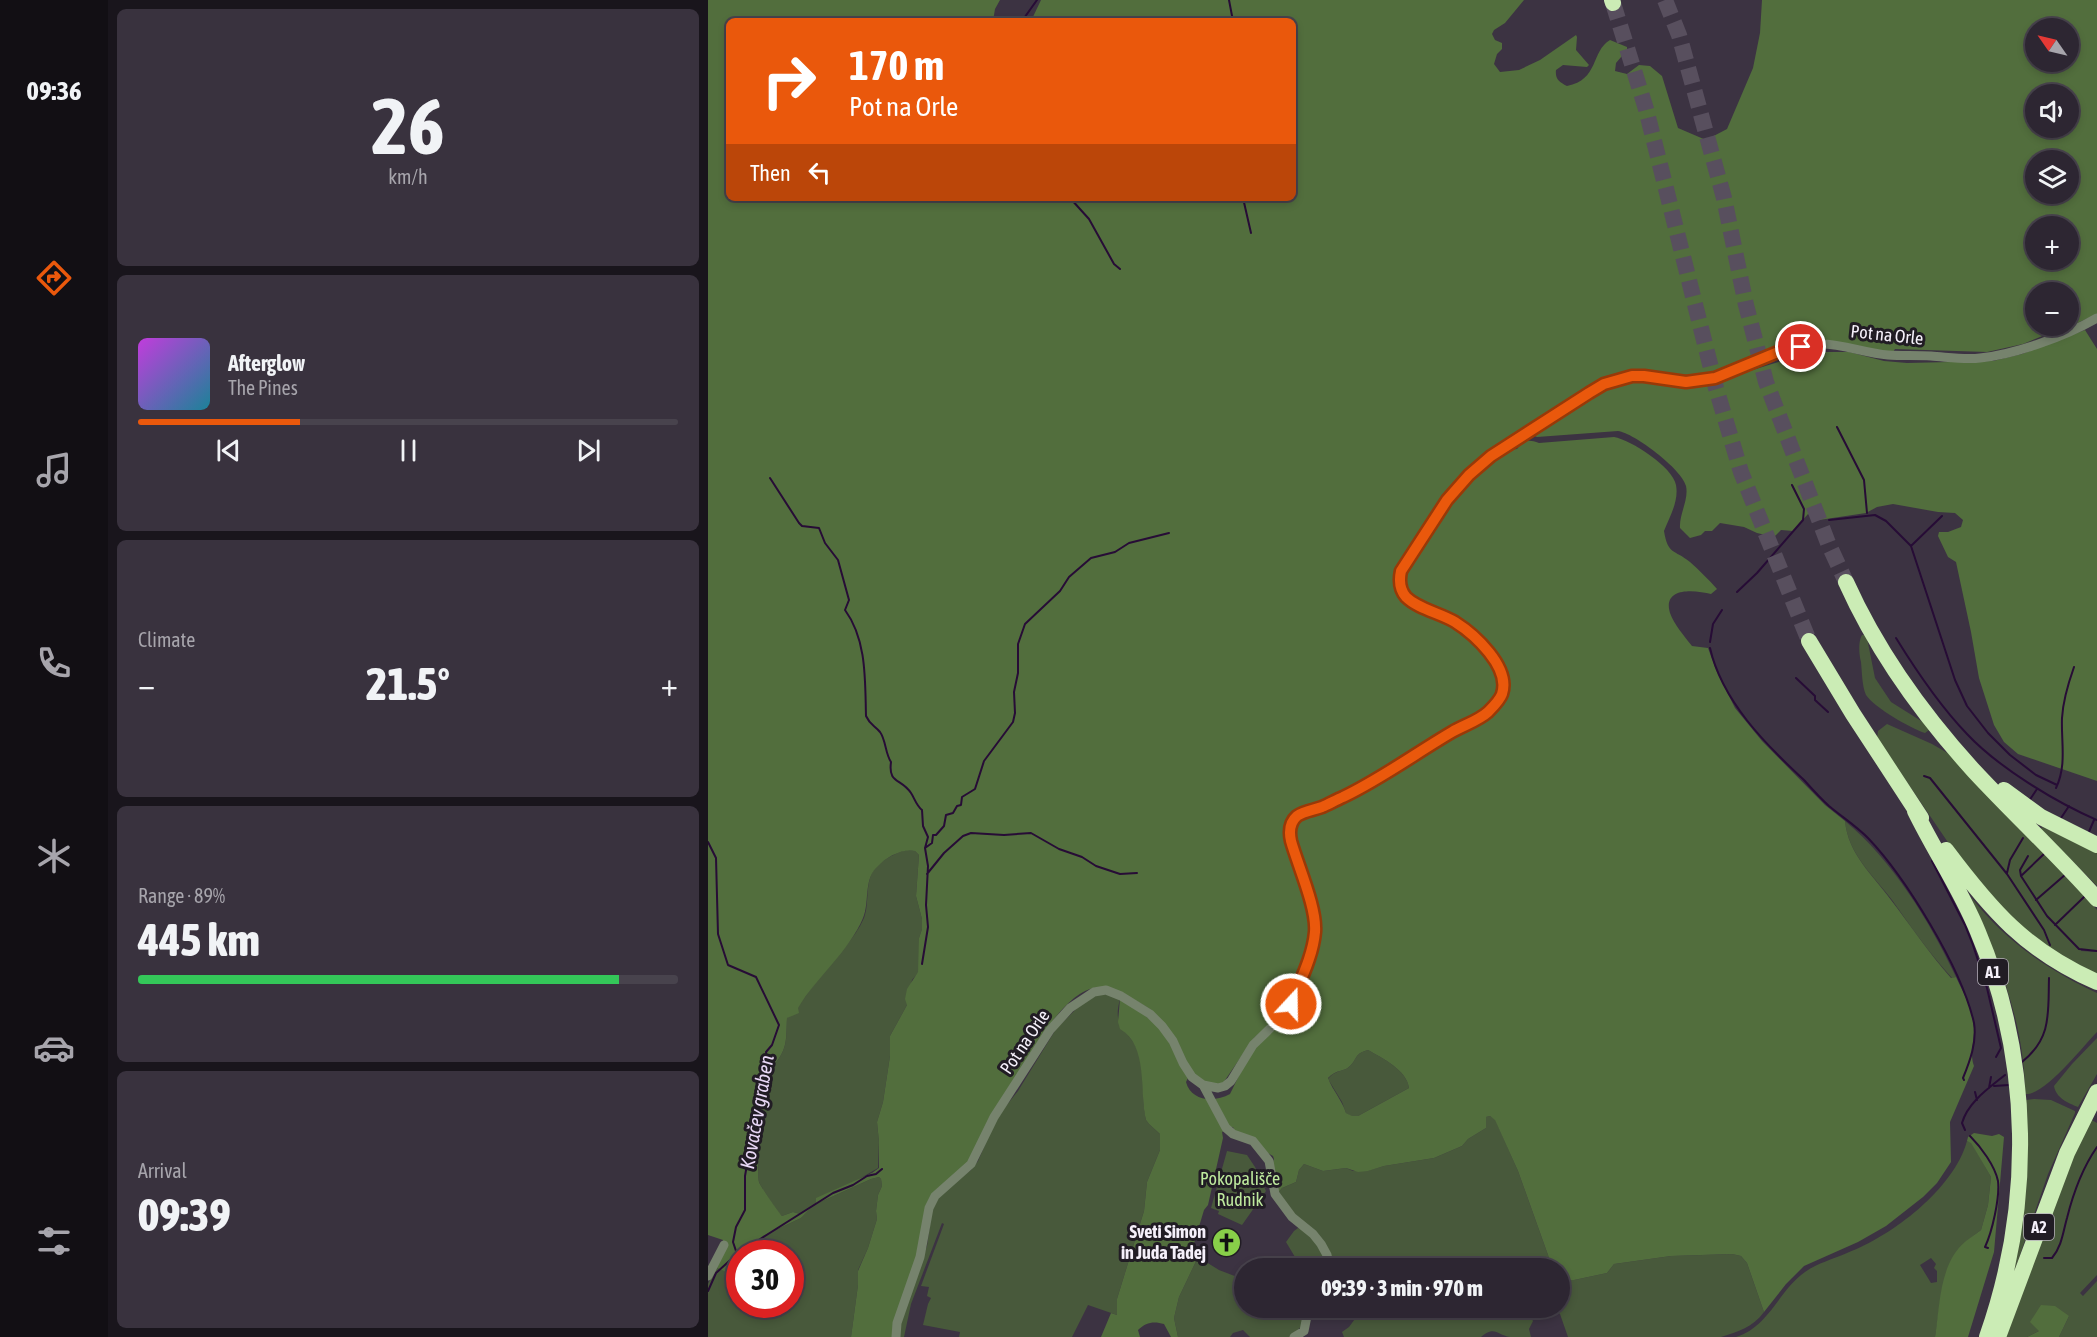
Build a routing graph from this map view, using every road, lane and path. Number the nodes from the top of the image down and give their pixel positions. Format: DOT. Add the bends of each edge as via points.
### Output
graph roads {
  1 [pos="2097,318"];
  2 [pos="1846,582"];
  3 [pos="1809,641"];
  4 [pos="1965,760"];
  5 [pos="1916,811"];
  6 [pos="2097,845"];
  7 [pos="2096,899"];
  8 [pos="2097,982"];
  9 [pos="1203,1085"];
  10 [pos="2097,1092"];
  11 [pos="724,1245"];
  12 [pos="1328,1258"];
  13 [pos="708,1276"];
  14 [pos="1307,1318"];
  15 [pos="896,1337"];
  16 [pos="1294,1337"];
  17 [pos="1987,1337"];
  18 [pos="1998,1337"];
  1 -- 9 [label="street, Pot na Orle" via="2053,339 1976,359 1888,355 1820,344 1778,352 1700,381 1644,376 1618,380 1604,384 1491,456 1440,510 1399,579 1407,597 1454,621 1484,646 1501,673 1502,693 1478,719 1347,795 1302,813 1291,823 1291,841 1314,915 1315,933 1309,956 1291,1004 1253,1045 1231,1081 1218,1088"];
  2 -- 4 [label="highway" via="1898,674"];
  3 -- 5 [label="highway, A1"];
  4 -- 6 [label="highway" via="2041,817"];
  4 -- 7 [label="highway"];
  5 -- 8 [label="highway" via="1969,882 2010,927 2042,953"];
  5 -- 17 [label="highway, A1" via="1970,912 1992,969 2008,1028 2019,1098 2020,1168 2014,1229"];
  9 -- 12 [label="street" via="1226,1128 1253,1141 1269,1161 1275,1194 1292,1217 1313,1234"];
  9 -- 15 [label="street, Pot na Orle" via="1186,1070 1173,1041 1150,1014 1106,990 1079,1000 1050,1030 994,1117 971,1164 935,1196"];
  10 -- 18 [label="highway, A2" via="2056,1181"];
  11 -- 13 [label="street"];
  14 -- 16 [label="street" via="1304,1331"];
}
